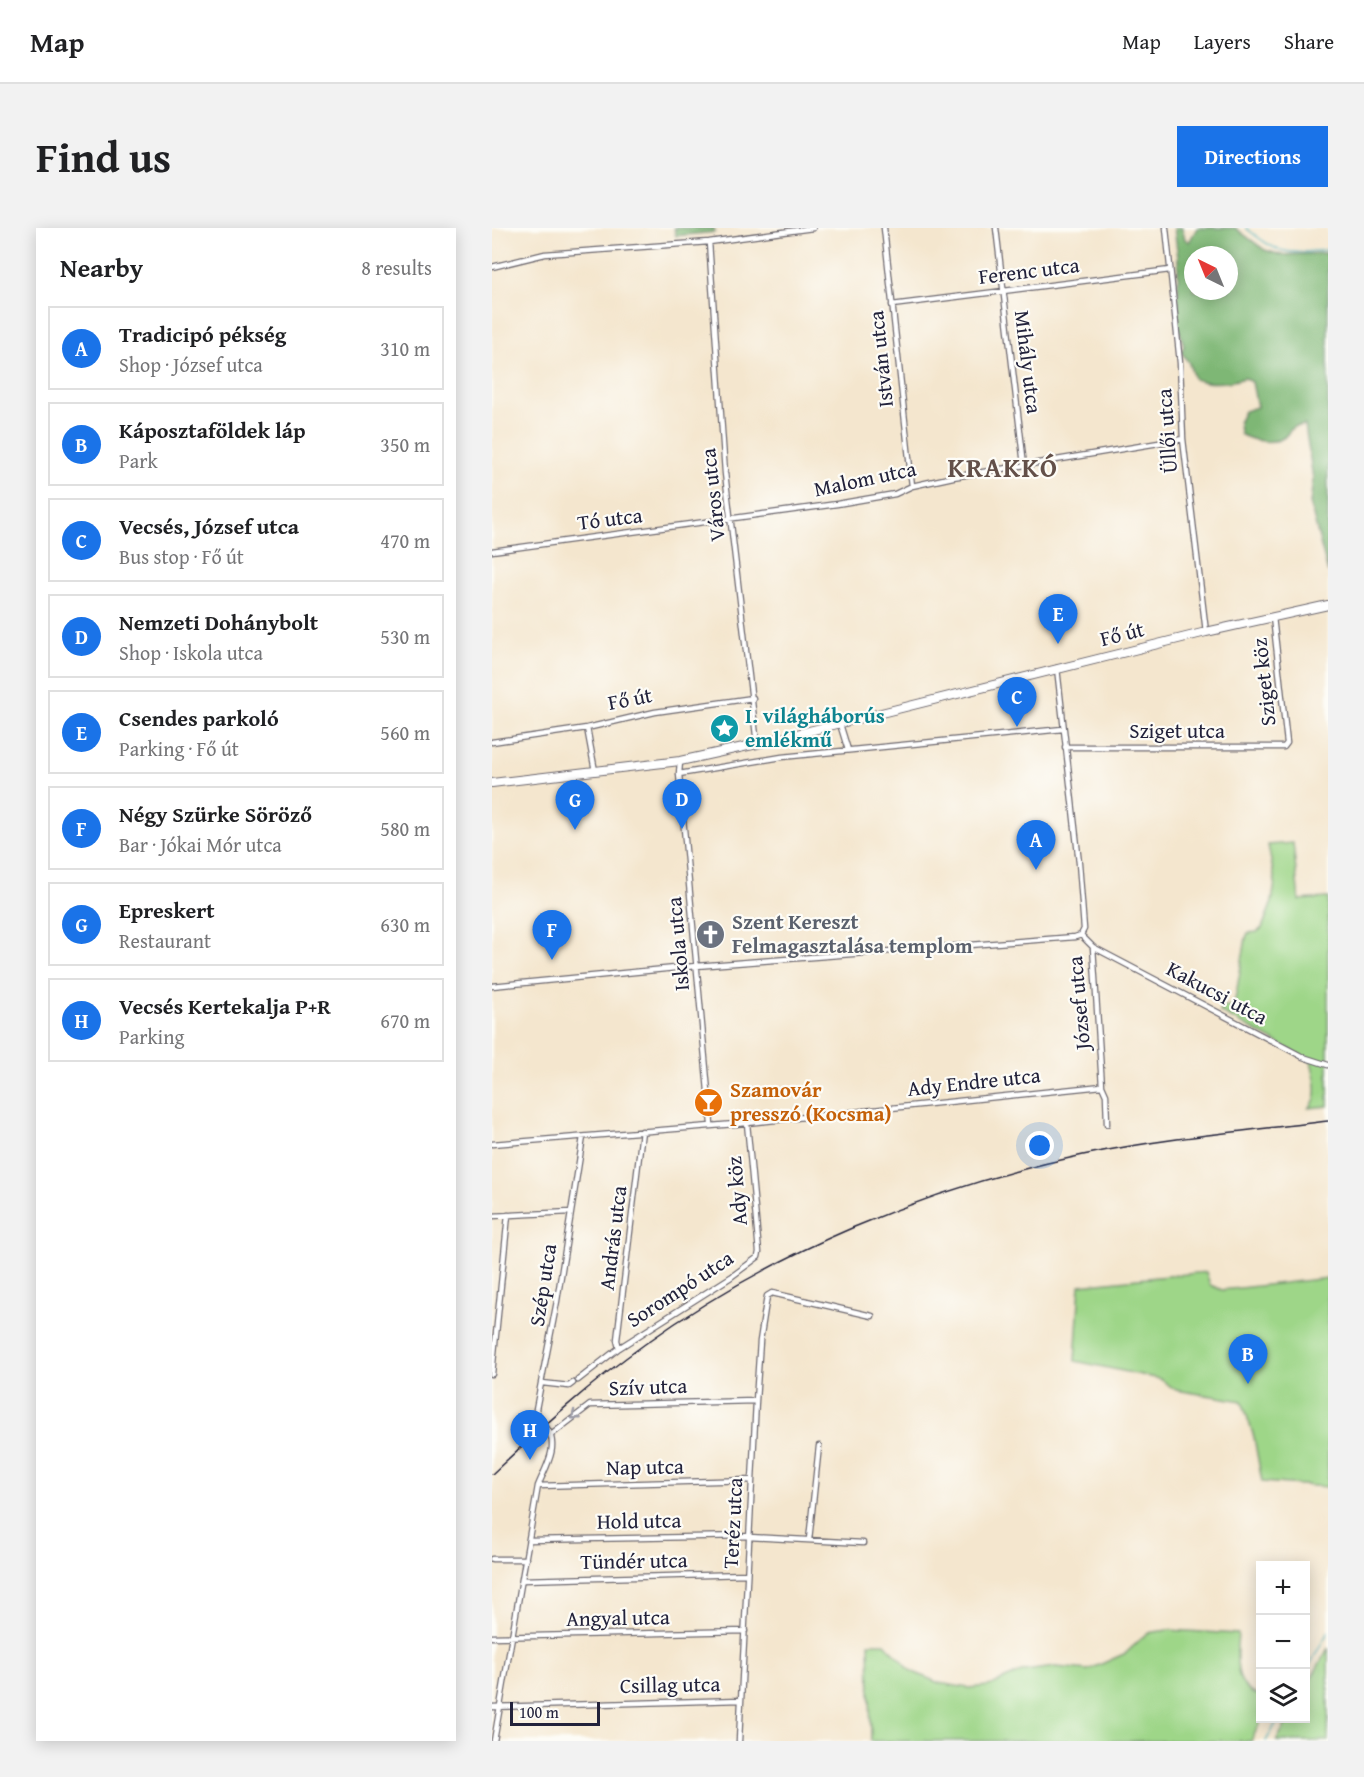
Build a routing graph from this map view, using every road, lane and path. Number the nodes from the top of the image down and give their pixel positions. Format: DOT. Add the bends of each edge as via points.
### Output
graph roads {
  1 [pos="813,228"];
  2 [pos="884,228"];
  3 [pos="996,228"];
  4 [pos="1166,228"];
  5 [pos="709,242"];
  6 [pos="492,267"];
  7 [pos="1170,270"];
  8 [pos="1003,292"];
  9 [pos="892,305"];
  10 [pos="1183,440"];
  11 [pos="1024,465"];
  12 [pos="912,486"];
  13 [pos="732,520"];
  14 [pos="492,550"];
  15 [pos="1328,605"];
  16 [pos="1274,617"];
  17 [pos="1206,632"];
  18 [pos="1057,668"];
  19 [pos="753,698"];
  20 [pos="840,723"];
  21 [pos="586,728"];
  22 [pos="1063,729"];
  23 [pos="492,742"];
  24 [pos="1287,743"];
  25 [pos="753,745"];
  26 [pos="1065,747"];
  27 [pos="848,750"];
  28 [pos="680,761"];
  29 [pos="752,761"];
  30 [pos="595,771"];
  31 [pos="679,774"];
  32 [pos="492,783"];
  33 [pos="1081,935"];
  34 [pos="1093,947"];
  35 [pos="696,966"];
  36 [pos="492,986"];
  37 [pos="1328,1065"];
  38 [pos="1102,1086"];
  39 [pos="747,1123"];
  40 [pos="711,1124"];
  41 [pos="1107,1124"];
  42 [pos="642,1131"];
  43 [pos="583,1137"];
  44 [pos="492,1144"];
  45 [pos="571,1212"];
  46 [pos="508,1215"];
  47 [pos="492,1216"];
  48 [pos="758,1257"];
  49 [pos="872,1316"];
  50 [pos="619,1348"];
  51 [pos="492,1374"];
  52 [pos="542,1383"];
  53 [pos="756,1401"];
  54 [pos="551,1435"];
  55 [pos="819,1446"];
  56 [pos="752,1480"];
  57 [pos="538,1486"];
  58 [pos="749,1536"];
  59 [pos="529,1540"];
  60 [pos="809,1540"];
  61 [pos="863,1543"];
  62 [pos="492,1559"];
  63 [pos="526,1559"];
  64 [pos="747,1574"];
  65 [pos="522,1580"];
  66 [pos="745,1631"];
  67 [pos="492,1637"];
  68 [pos="511,1637"];
  69 [pos="741,1700"];
  70 [pos="500,1706"];
  71 [pos="492,1707"];
  72 [pos="494,1741"];
  73 [pos="739,1741"];
  1 -- 5 [label="street"];
  2 -- 9 [label="street, István utca"];
  3 -- 8 [label="street, Mihály utca"];
  4 -- 7 [label="street, Üllői utca"];
  5 -- 6 [label="street" via="545,255"];
  5 -- 13 [label="street, Város utca"];
  7 -- 8 [label="street, Ferenc utca"];
  7 -- 10 [label="street, Üllői utca"];
  8 -- 9 [label="street, Ferenc utca"];
  8 -- 11 [label="street, Mihály utca"];
  9 -- 12 [label="street, István utca"];
  10 -- 11 [label="street, Malom utca"];
  10 -- 17 [label="street, Üllői utca"];
  11 -- 12 [label="street, Malom utca"];
  12 -- 13 [label="street, Malom utca" via="895,494"];
  13 -- 14 [label="street, Tó utca"];
  13 -- 19 [label="street, Város utca"];
  15 -- 16 [label="main road, Fő út"];
  16 -- 17 [label="main road, Fő út"];
  16 -- 24 [label="street, Sziget köz"];
  17 -- 18 [label="main road, Fő út"];
  18 -- 20 [label="main road, Fő út"];
  18 -- 22 [label="street, József utca"];
  19 -- 21 [label="street, Fő út" via="655,712"];
  19 -- 25 [label="street, Város utca"];
  20 -- 25 [label="main road, Fő út"];
  20 -- 27 [label="street"];
  21 -- 23 [label="street, Fő út"];
  21 -- 30 [label="street, Fő út"];
  22 -- 26 [label="street, József utca"];
  22 -- 27 [label="street"];
  24 -- 26 [label="street, Sziget utca" via="1279,749"];
  25 -- 28 [label="main road, Fő út"];
  25 -- 29 [label="street"];
  26 -- 33 [label="street, József utca" via="1079,863 1084,929"];
  27 -- 29 [label="street"];
  28 -- 30 [label="main road, Fő út"];
  28 -- 31 [label="street, Iskola utca"];
  29 -- 31 [label="street"];
  30 -- 32 [label="main road, Fő út"];
  31 -- 35 [label="street, Iskola utca"];
  33 -- 34 [label="street, József utca"];
  33 -- 35 [label="street"];
  34 -- 37 [label="street, Kakucsi utca" via="1303,1057"];
  34 -- 38 [label="street, József utca"];
  35 -- 36 [label="street"];
  35 -- 40 [label="street, Iskola utca"];
  38 -- 39 [label="street, Ady Endre utca"];
  38 -- 41 [label="street, József utca"];
  39 -- 40 [label="street, Ady Endre utca"];
  39 -- 48 [label="street, Ady köz"];
  40 -- 42 [label="street, Ady Endre utca"];
  42 -- 43 [label="street, Ady Endre utca"];
  42 -- 50 [label="street, András utca"];
  43 -- 44 [label="street, Ady Endre utca"];
  43 -- 45 [label="street, Szép utca"];
  45 -- 46 [label="street"];
  45 -- 52 [label="street, Szép utca"];
  46 -- 47 [label="street"];
  46 -- 51 [label="street"];
  48 -- 50 [label="street, Sorompó utca"];
  49 -- 53 [label="street, Teréz utca" via="772,1293 767,1296"];
  50 -- 52 [label="street, Sorompó utca" via="569,1386"];
  52 -- 54 [label="street, Szép utca" via="537,1416"];
  53 -- 54 [label="street, Szív utca, one-way" via="590,1405"];
  53 -- 56 [label="street, Teréz utca"];
  54 -- 57 [label="street" via="553,1449"];
  55 -- 60 [label="street"];
  56 -- 57 [label="street, Nap utca"];
  56 -- 58 [label="street, Teréz utca"];
  57 -- 59 [label="street"];
  58 -- 59 [label="street, Hold utca"];
  58 -- 60 [label="street, Hold utca"];
  58 -- 64 [label="street, Teréz utca"];
  59 -- 63 [label="street"];
  60 -- 61 [label="street, Hold utca"];
  62 -- 63 [label="street"];
  63 -- 65 [label="street"];
  64 -- 65 [label="street, Tündér utca"];
  64 -- 66 [label="street, Teréz utca"];
  65 -- 68 [label="street"];
  66 -- 68 [label="street, Angyal utca"];
  66 -- 69 [label="street, Teréz utca"];
  67 -- 68 [label="street, Angyal utca"];
  68 -- 70 [label="street"];
  69 -- 70 [label="street, Csillag utca"];
  69 -- 73 [label="street, Teréz utca"];
  70 -- 71 [label="street, Csillag utca"];
  70 -- 72 [label="street"];
}
